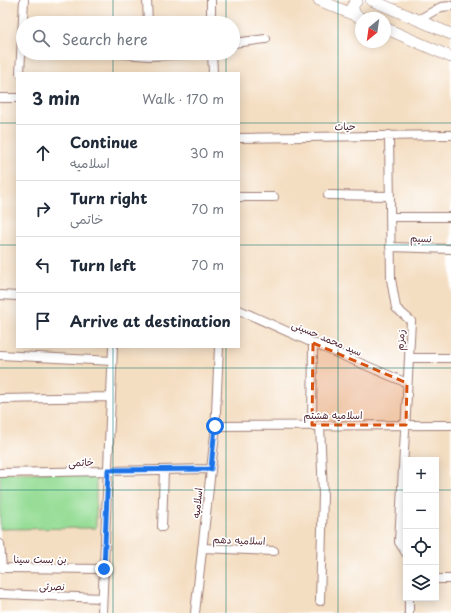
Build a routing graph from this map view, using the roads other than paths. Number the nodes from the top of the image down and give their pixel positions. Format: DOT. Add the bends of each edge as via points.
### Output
graph roads {
  1 [pos="24,0"];
  2 [pos="146,0"];
  3 [pos="211,0"];
  4 [pos="318,0"];
  5 [pos="357,0"];
  6 [pos="372,0"];
  7 [pos="338,3"];
  8 [pos="451,6"];
  9 [pos="355,12"];
  10 [pos="355,15"];
  11 [pos="23,16"];
  12 [pos="147,16"];
  13 [pos="211,16"];
  14 [pos="418,20"];
  15 [pos="391,31"];
  16 [pos="451,34"];
  17 [pos="266,39"];
  18 [pos="240,42"];
  19 [pos="451,57"];
  20 [pos="21,60"];
  21 [pos="212,60"];
  22 [pos="20,72"];
  23 [pos="213,72"];
  24 [pos="0,98"];
  25 [pos="16,98"];
  26 [pos="388,135"];
  27 [pos="451,135"];
  28 [pos="240,138"];
  29 [pos="328,195"];
  30 [pos="240,196"];
  31 [pos="389,196"];
  32 [pos="274,197"];
  33 [pos="390,217"];
  34 [pos="451,217"];
  35 [pos="390,247"];
  36 [pos="451,249"];
  37 [pos="0,295"];
  38 [pos="16,296"];
  39 [pos="240,310"];
  40 [pos="313,343"];
  41 [pos="113,348"];
  42 [pos="219,348"];
  43 [pos="0,354"];
  44 [pos="408,358"];
  45 [pos="451,358"];
  46 [pos="112,361"];
  47 [pos="407,383"];
  48 [pos="111,398"];
  49 [pos="0,399"];
  50 [pos="316,425"];
  51 [pos="406,425"];
  52 [pos="451,425"];
  53 [pos="215,426"];
  54 [pos="211,469"];
  55 [pos="108,470"];
  56 [pos="164,470"];
  57 [pos="0,473"];
  58 [pos="162,527"];
  59 [pos="0,544"];
  60 [pos="202,548"];
  61 [pos="403,548"];
  62 [pos="274,551"];
  63 [pos="104,569"];
  64 [pos="439,579"];
  65 [pos="451,579"];
  66 [pos="0,594"];
  67 [pos="102,598"];
  68 [pos="320,601"];
  69 [pos="409,601"];
  70 [pos="102,613"];
  71 [pos="195,613"];
  72 [pos="409,613"];
  1 -- 11 [label="street"];
  2 -- 12 [label="street"];
  3 -- 13 [label="street"];
  4 -- 7 [label="main road"];
  5 -- 9 [label="main road" via="352,7"];
  6 -- 14 [label="main road"];
  7 -- 10 [label="main road"];
  8 -- 14 [label="street" via="441,7"];
  14 -- 16 [label="main road"];
  15 -- 19 [label="main road"];
  17 -- 18 [label="street"];
  20 -- 22 [label="street"];
  21 -- 23 [label="street"];
  24 -- 25 [label="street"];
  26 -- 27 [label="street, حیات"];
  26 -- 28 [label="street, حیات"];
  26 -- 31 [label="street, زمزم"];
  29 -- 31 [label="street"];
  30 -- 32 [label="street"];
  31 -- 33 [label="street, زمزم"];
  33 -- 34 [label="street"];
  33 -- 35 [label="street, زمزم"];
  35 -- 36 [label="street, نسیم"];
  35 -- 44 [label="street, زمزم" via="391,279 396,308 411,321"];
  37 -- 38 [label="street"];
  39 -- 40 [label="street, سید محمد حسینی"];
  40 -- 47 [label="street, سید محمد حسینی"];
  40 -- 50 [label="street"];
  41 -- 46 [label="street"];
  42 -- 53 [label="street, اسلامیه"];
  43 -- 46 [label="street"];
  44 -- 45 [label="street"];
  44 -- 47 [label="street, زمزم"];
  46 -- 48 [label="street"];
  47 -- 51 [label="street, زمزم"];
  48 -- 49 [label="street"];
  48 -- 55 [label="street"];
  50 -- 51 [label="street, اسلامیه هشتم"];
  50 -- 53 [label="street, اسلامیه هشتم"];
  50 -- 68 [label="street" via="323,495"];
  51 -- 52 [label="street, اسلامیه هشتم"];
  51 -- 61 [label="street, زمزم" via="399,542"];
  53 -- 54 [label="street, اسلامیه"];
  54 -- 56 [label="street, خاتمی"];
  54 -- 60 [label="street, اسلامیه"];
  55 -- 56 [label="street, خاتمی"];
  55 -- 57 [label="street, خاتمی"];
  55 -- 63 [label="street"];
  56 -- 58 [label="street"];
  59 -- 63 [label="street, بن بست سینا" via="2,568"];
  60 -- 62 [label="street, اسلامیه دهم"];
  60 -- 71 [label="street, اسلامیه"];
  63 -- 67 [label="street"];
  64 -- 65 [label="street"];
  66 -- 67 [label="street, نصرتی"];
  67 -- 70 [label="street"];
  69 -- 72 [label="street"];
}
